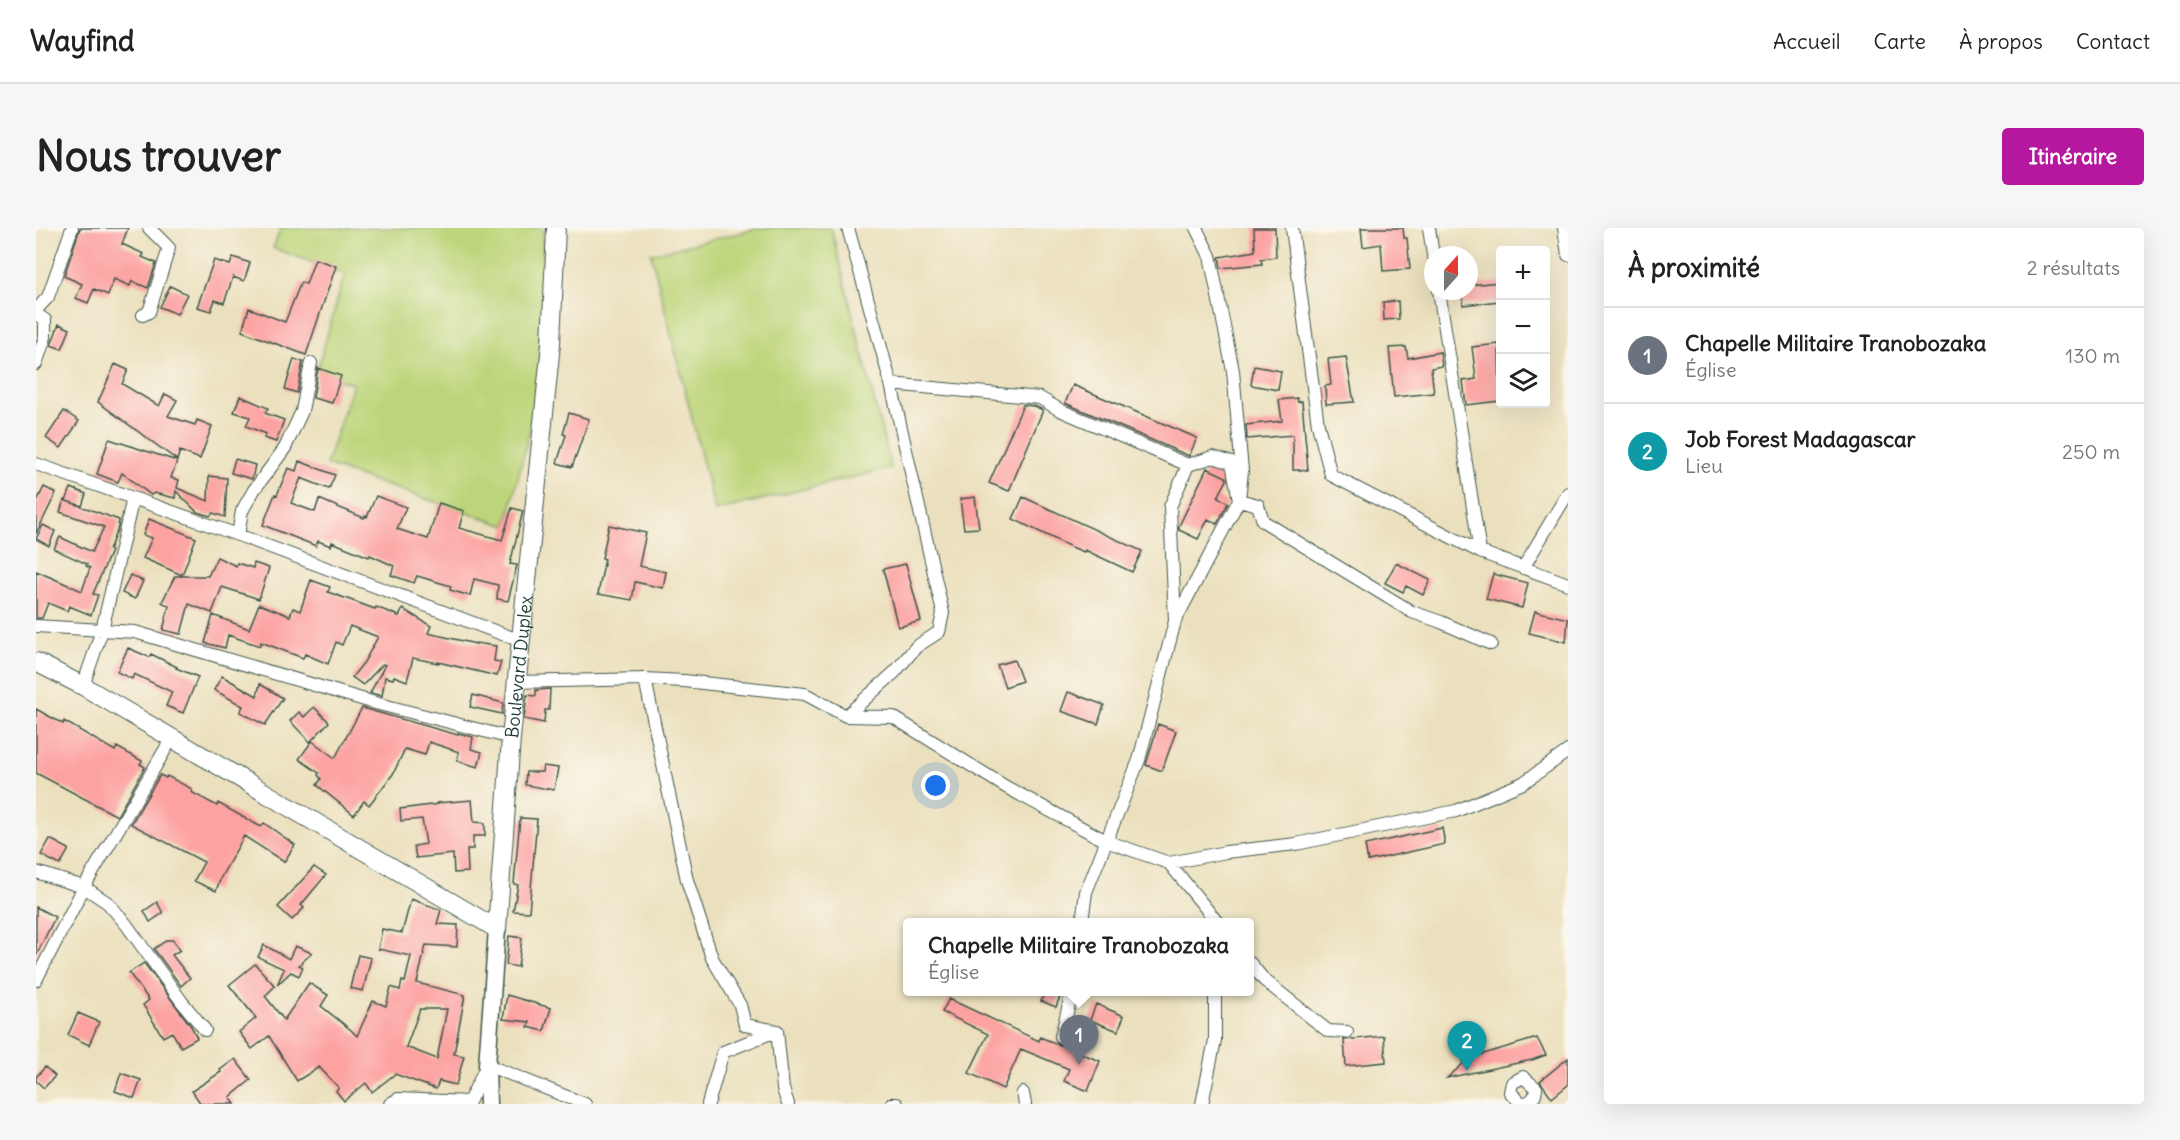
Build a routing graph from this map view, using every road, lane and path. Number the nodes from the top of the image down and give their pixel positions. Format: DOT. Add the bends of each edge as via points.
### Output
graph roads {
  1 [pos="72,228"];
  2 [pos="149,228"];
  3 [pos="556,228"];
  4 [pos="848,228"];
  5 [pos="1196,228"];
  6 [pos="1292,228"];
  7 [pos="1429,228"];
  8 [pos="1564,228"];
  9 [pos="1432,246"];
  10 [pos="1568,255"];
  11 [pos="1440,300"];
  12 [pos="36,312"];
  13 [pos="143,315"];
  14 [pos="311,363"];
  15 [pos="36,364"];
  16 [pos="891,384"];
  17 [pos="36,464"];
  18 [pos="1188,465"];
  19 [pos="1568,493"];
  20 [pos="133,498"];
  21 [pos="1239,500"];
  22 [pos="238,535"];
  23 [pos="1480,552"];
  24 [pos="1523,568"];
  25 [pos="1568,584"];
  26 [pos="1175,621"];
  27 [pos="36,626"];
  28 [pos="102,630"];
  29 [pos="520,641"];
  30 [pos="1491,644"];
  31 [pos="36,662"];
  32 [pos="645,679"];
  33 [pos="516,682"];
  34 [pos="83,686"];
  35 [pos="846,716"];
  36 [pos="172,738"];
  37 [pos="511,738"];
  38 [pos="1568,751"];
  39 [pos="1106,841"];
  40 [pos="1169,863"];
  41 [pos="36,872"];
  42 [pos="84,887"];
  43 [pos="1083,918"];
  44 [pos="1213,918"];
  45 [pos="497,929"];
  46 [pos="1254,968"];
  47 [pos="36,980"];
  48 [pos="1071,996"];
  49 [pos="1215,996"];
  50 [pos="205,1030"];
  51 [pos="777,1031"];
  52 [pos="1347,1032"];
  53 [pos="1061,1037"];
  54 [pos="487,1065"];
  55 [pos="468,1103"];
  56 [pos="390,1104"];
  57 [pos="488,1104"];
  58 [pos="585,1104"];
  59 [pos="708,1104"];
  60 [pos="788,1104"];
  61 [pos="891,1104"];
  62 [pos="897,1104"];
  63 [pos="1202,1104"];
  1 -- 12 [label="street" via="48,297"];
  2 -- 13 [label="street" via="169,248 149,312"];
  3 -- 29 [label="main road, Boulevard Duplex" via="551,344"];
  4 -- 16 [label="street"];
  5 -- 21 [label="street" via="1210,256 1233,371 1242,471"];
  6 -- 23 [label="street" via="1317,425 1331,475"];
  7 -- 9 [label="street"];
  8 -- 10 [label="street"];
  11 -- 23 [label="street"];
  12 -- 15 [label="street" via="45,320 45,337"];
  14 -- 22 [label="street" via="302,411 285,448 242,511"];
  16 -- 18 [label="street" via="1040,398"];
  16 -- 35 [label="street" via="943,613 939,632 916,647 895,672"];
  17 -- 20 [label="street"];
  18 -- 21 [label="street" via="1213,457 1232,463"];
  18 -- 26 [label="street" via="1170,507"];
  19 -- 24 [label="street"];
  20 -- 22 [label="street"];
  20 -- 28 [label="street"];
  21 -- 26 [label="street"];
  21 -- 30 [label="street" via="1258,505 1263,521 1412,612"];
  22 -- 29 [label="street"];
  23 -- 24 [label="street"];
  24 -- 25 [label="street"];
  26 -- 39 [label="street" via="1140,760"];
  27 -- 28 [label="street"];
  28 -- 34 [label="street"];
  28 -- 37 [label="street" via="135,632 375,703"];
  29 -- 33 [label="main road, Boulevard Duplex"];
  31 -- 34 [label="main road"];
  32 -- 33 [label="street"];
  32 -- 35 [label="street" via="805,694"];
  32 -- 51 [label="street" via="687,880 712,958 740,1005 745,1025"];
  33 -- 37 [label="main road, Boulevard Duplex"];
  34 -- 36 [label="main road"];
  35 -- 39 [label="street" via="893,717 1006,787"];
  36 -- 42 [label="street"];
  36 -- 45 [label="main road"];
  37 -- 45 [label="main road, Boulevard Duplex"];
  38 -- 40 [label="street" via="1523,783 1456,812 1296,844"];
  39 -- 40 [label="street"];
  39 -- 43 [label="street" via="1086,892"];
  40 -- 44 [label="street"];
  41 -- 42 [label="street"];
  42 -- 47 [label="street"];
  42 -- 50 [label="street" via="108,903 126,924"];
  45 -- 54 [label="street, Boulevard Duplex"];
  46 -- 52 [label="street" via="1328,1031"];
  48 -- 53 [label="street"];
  49 -- 63 [label="street" via="1215,1040"];
  51 -- 59 [label="street" via="723,1052"];
  51 -- 60 [label="street"];
  54 -- 55 [label="street"];
  54 -- 57 [label="street, Boulevard Duplex"];
  54 -- 58 [label="street"];
  55 -- 56 [label="street" via="398,1099"];
  61 -- 62 [label="street"];
}
